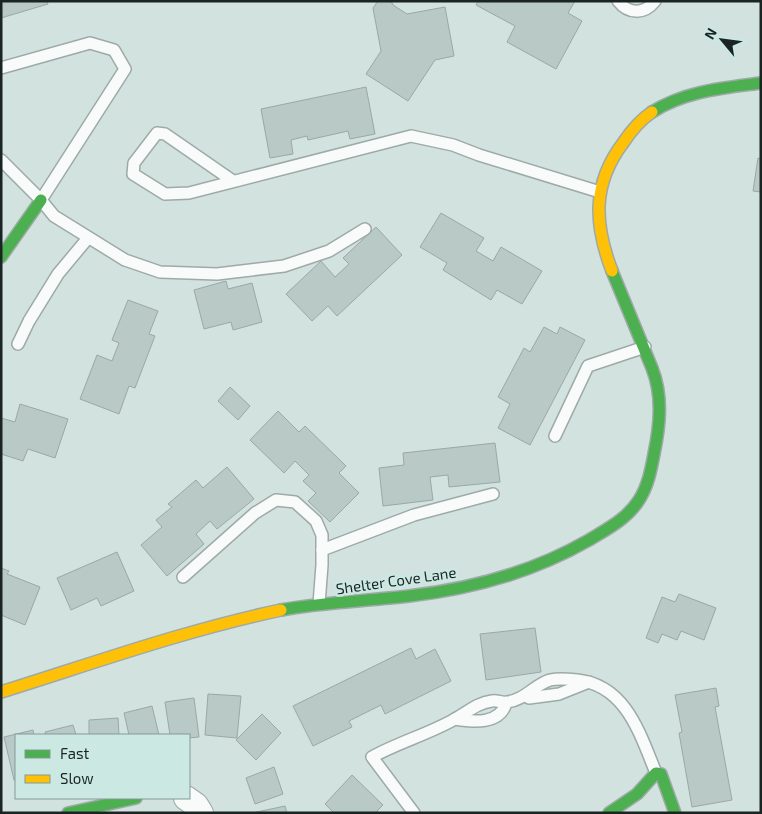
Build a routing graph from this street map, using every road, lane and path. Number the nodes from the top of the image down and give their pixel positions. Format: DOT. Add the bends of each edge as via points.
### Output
graph roads {
  1 [pos="618,1"];
  2 [pos="655,1"];
  3 [pos="1,68"];
  4 [pos="761,83"];
  5 [pos="1,160"];
  6 [pos="233,182"];
  7 [pos="600,192"];
  8 [pos="41,200"];
  9 [pos="365,229"];
  10 [pos="88,238"];
  11 [pos="1,257"];
  12 [pos="18,344"];
  13 [pos="645,347"];
  14 [pos="556,436"];
  15 [pos="493,494"];
  16 [pos="322,550"];
  17 [pos="183,577"];
  18 [pos="319,606"];
  19 [pos="1,692"];
  20 [pos="656,773"];
  21 [pos="131,799"];
  22 [pos="187,799"];
  23 [pos="68,813"];
  24 [pos="201,813"];
  25 [pos="414,813"];
  26 [pos="609,813"];
  27 [pos="675,813"];
  1 -- 2 [label="lane" via="623,8 639,12"];
  3 -- 8 [label="lane" via="90,43 114,50 125,69"];
  4 -- 7 [label="street, Shelter Cove Lane" via="718,87 665,102 628,134 612,160"];
  5 -- 8 [label="lane"];
  6 -- 6 [label="lane" via="189,193 165,194 133,174 134,163 157,133 165,134"];
  6 -- 7 [label="lane" via="411,136 453,145"];
  7 -- 13 [label="street, Shelter Cove Lane" via="598,206 606,255"];
  8 -- 10 [label="lane" via="54,216"];
  8 -- 11 [label="street"];
  9 -- 10 [label="lane" via="329,252 284,266 217,274 160,272 124,260"];
  10 -- 12 [label="lane" via="58,274"];
  13 -- 14 [label="lane" via="588,366"];
  13 -- 18 [label="street, Shelter Cove Lane" via="657,381 661,416 659,435 640,499 616,524 584,544 537,565 475,584 432,593"];
  15 -- 16 [label="lane" via="414,515"];
  16 -- 17 [label="lane" via="322,536 316,522 295,502 276,500 254,513"];
  16 -- 18 [label="lane"];
  18 -- 19 [label="street, Shelter Cove Lane" via="267,613 188,633"];
  20 -- 25 [label="lane" via="635,724 622,704 591,682 559,694 526,696 506,703 499,715 483,720 455,719 372,757"];
  20 -- 26 [label="street" via="637,794"];
  20 -- 27 [label="street" via="661,774"];
  21 -- 23 [label="street"];
  22 -- 24 [label="street"];
}
